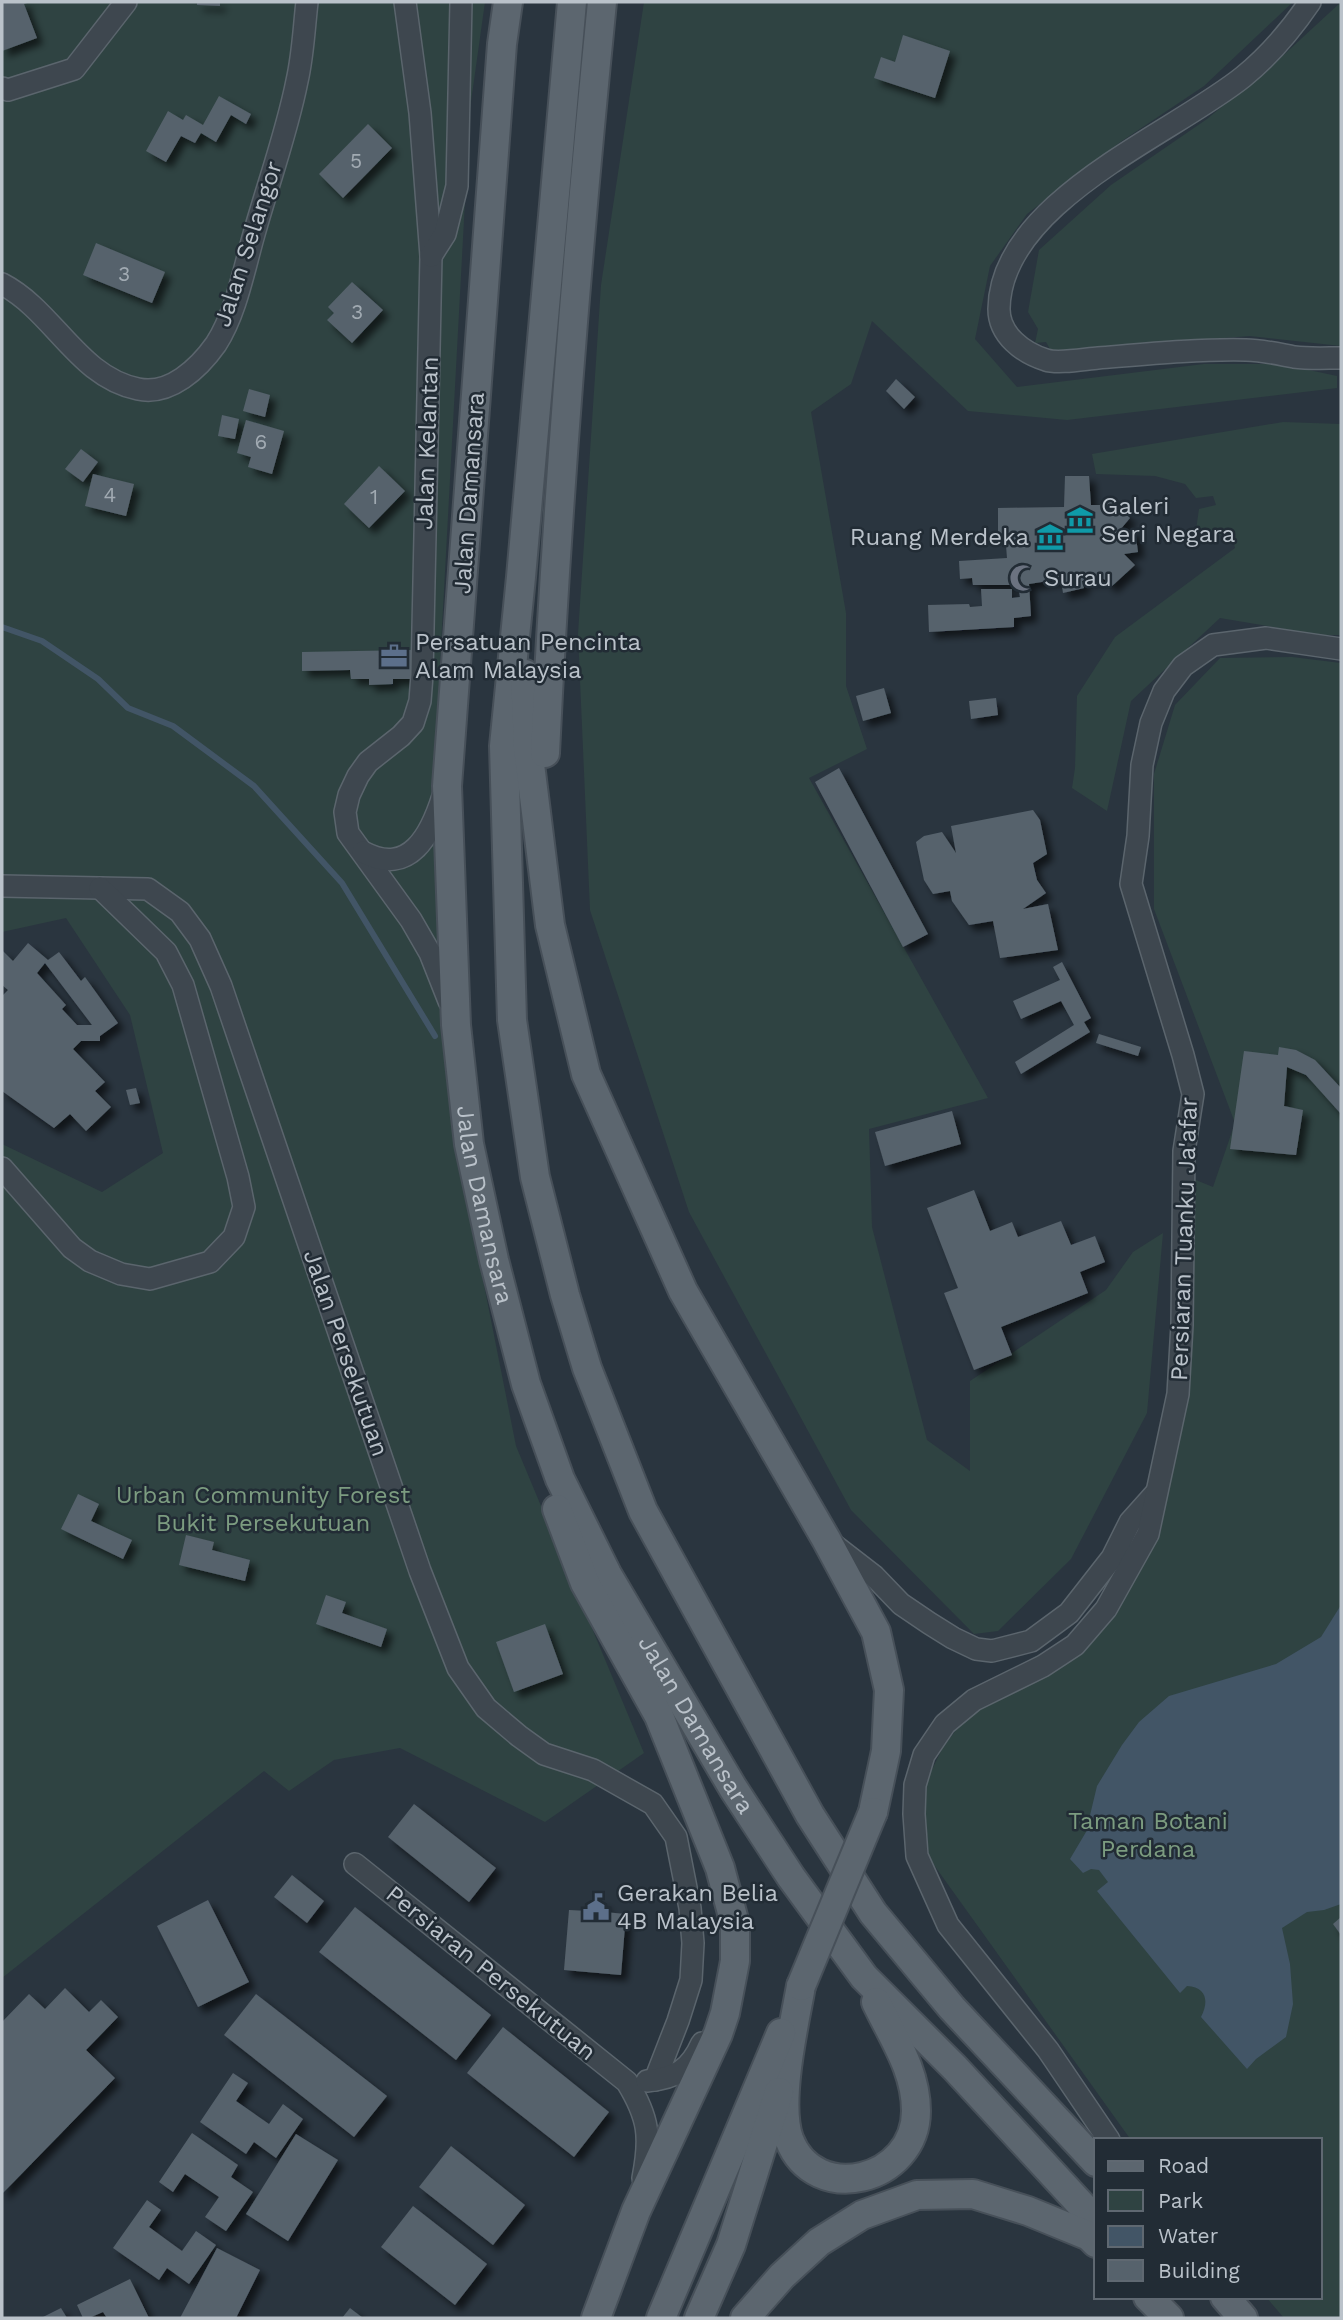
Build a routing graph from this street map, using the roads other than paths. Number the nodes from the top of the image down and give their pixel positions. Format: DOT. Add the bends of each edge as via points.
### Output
graph roads {
  1 [pos="126,2"];
  2 [pos="307,2"];
  3 [pos="405,2"];
  4 [pos="461,2"];
  5 [pos="508,2"];
  6 [pos="572,2"];
  7 [pos="588,2"];
  8 [pos="601,2"];
  9 [pos="1310,2"];
  10 [pos="2,89"];
  11 [pos="557,174"];
  12 [pos="431,256"];
  13 [pos="2,284"];
  14 [pos="1341,358"];
  15 [pos="521,577"];
  16 [pos="1341,649"];
  17 [pos="447,786"];
  18 [pos="540,847"];
  19 [pos="363,852"];
  20 [pos="2,886"];
  21 [pos="100,888"];
  22 [pos="456,1025"];
  23 [pos="2,1168"];
  24 [pos="526,1384"];
  25 [pos="1157,1492"];
  26 [pos="826,1539"];
  27 [pos="355,1864"];
  28 [pos="864,1977"];
  29 [pos="801,1986"];
  30 [pos="729,1992"];
  31 [pos="787,2066"];
  32 [pos="655,2080"];
  33 [pos="627,2082"];
  34 [pos="1107,2138"];
  35 [pos="1094,2160"];
  36 [pos="636,2211"];
  37 [pos="1094,2219"];
  38 [pos="1094,2241"];
  39 [pos="1151,2299"];
  40 [pos="1169,2299"];
  41 [pos="1226,2299"];
  42 [pos="596,2318"];
  43 [pos="661,2318"];
  44 [pos="699,2318"];
  45 [pos="745,2318"];
  46 [pos="1169,2318"];
  47 [pos="1186,2318"];
  48 [pos="1243,2318"];
  1 -- 10 [label="street" via="74,69"];
  2 -- 13 [label="street, Jalan Selangor" via="298,80 236,300 216,343 195,367 172,386 141,390 114,382 90,365 37,309"];
  3 -- 12 [label="street, Jalan Kelantan" via="420,113"];
  4 -- 12 [label="street" via="457,186 445,234"];
  5 -- 17 [label="main road, Jalan Damansara"];
  6 -- 11 [label="main road"];
  7 -- 11 [label="main road"];
  8 -- 18 [label="main road" via="555,546"];
  9 -- 14 [label="street" via="1291,29 1242,77 1135,146 1037,222 1015,255 999,294 999,320 1017,346 1048,362 1248,349"];
  11 -- 15 [label="main road"];
  12 -- 19 [label="street, Jalan Kelantan" via="420,701 413,723 368,762 349,795 345,812 348,833"];
  15 -- 18 [label="main road" via="528,748"];
  15 -- 35 [label="main road" via="503,746 512,1020 536,1177 587,1368 643,1511 810,1815 882,1923 952,2008"];
  16 -- 25 [label="street, Persiaran Tuanku Ja'afar" via="1266,638 1213,645 1177,674 1164,691 1151,723 1142,765 1131,884 1193,1094 1185,1151 1178,1394"];
  17 -- 19 [label="street" via="433,826 410,853 384,860"];
  17 -- 22 [label="main road, Jalan Damansara"];
  18 -- 26 [label="main road" via="550,925 586,1074 683,1291"];
  19 -- 22 [label="street, Jalan Kelantan" via="430,953"];
  20 -- 21 [label="street, Jalan Persekutuan"];
  21 -- 23 [label="street" via="166,952 183,985 238,1177 244,1207 234,1237 210,1262 150,1279 121,1274 72,1248"];
  21 -- 32 [label="street, Jalan Persekutuan" via="148,890 180,912 200,939 221,986 420,1571 458,1668 486,1708 519,1736 544,1754 593,1770 653,1804 676,1837 690,1908 691,1980"];
  22 -- 24 [label="main road, Jalan Damansara" via="469,1143"];
  24 -- 28 [label="main road, Jalan Damansara" via="560,1479 607,1574 733,1788"];
  24 -- 30 [label="main road" via="537,1455 585,1583 659,1716 714,1849 735,1924"];
  25 -- 26 [label="street, Persiaran Tuanku Ja'afar" via="1130,1522 1112,1558 1069,1613 1031,1641 992,1651 976,1649 929,1623"];
  25 -- 34 [label="street, Persiaran Tuanku Ja'afar" via="1148,1534 1106,1609 1075,1645 1044,1666 974,1700 945,1724 924,1755 915,1785 917,1856 948,1925 1048,2050"];
  26 -- 29 [label="main road, bridge" via="876,1632 889,1690 886,1751 873,1812"];
  27 -- 33 [label="street, Persiaran Persekutuan"];
  28 -- 31 [label="main road" via="896,2037 914,2091 916,2113 905,2150 875,2174 839,2179 818,2173 803,2161 789,2139"];
  28 -- 37 [label="main road, Jalan Damansara"];
  29 -- 31 [label="main road"];
  29 -- 43 [label="main road"];
  30 -- 32 [label="street" via="694,2061 674,2075"];
  30 -- 36 [label="main road" via="718,2035"];
  31 -- 44 [label="main road" via="731,2245"];
  32 -- 33 [label="street"];
  33 -- 36 [label="street" via="646,2124 649,2150"];
  36 -- 42 [label="main road"];
  38 -- 45 [label="main road" via="1028,2211 973,2194 917,2195 862,2215 819,2242"];
  39 -- 46 [label="main road"];
  40 -- 47 [label="main road"];
  41 -- 48 [label="main road"];
}
